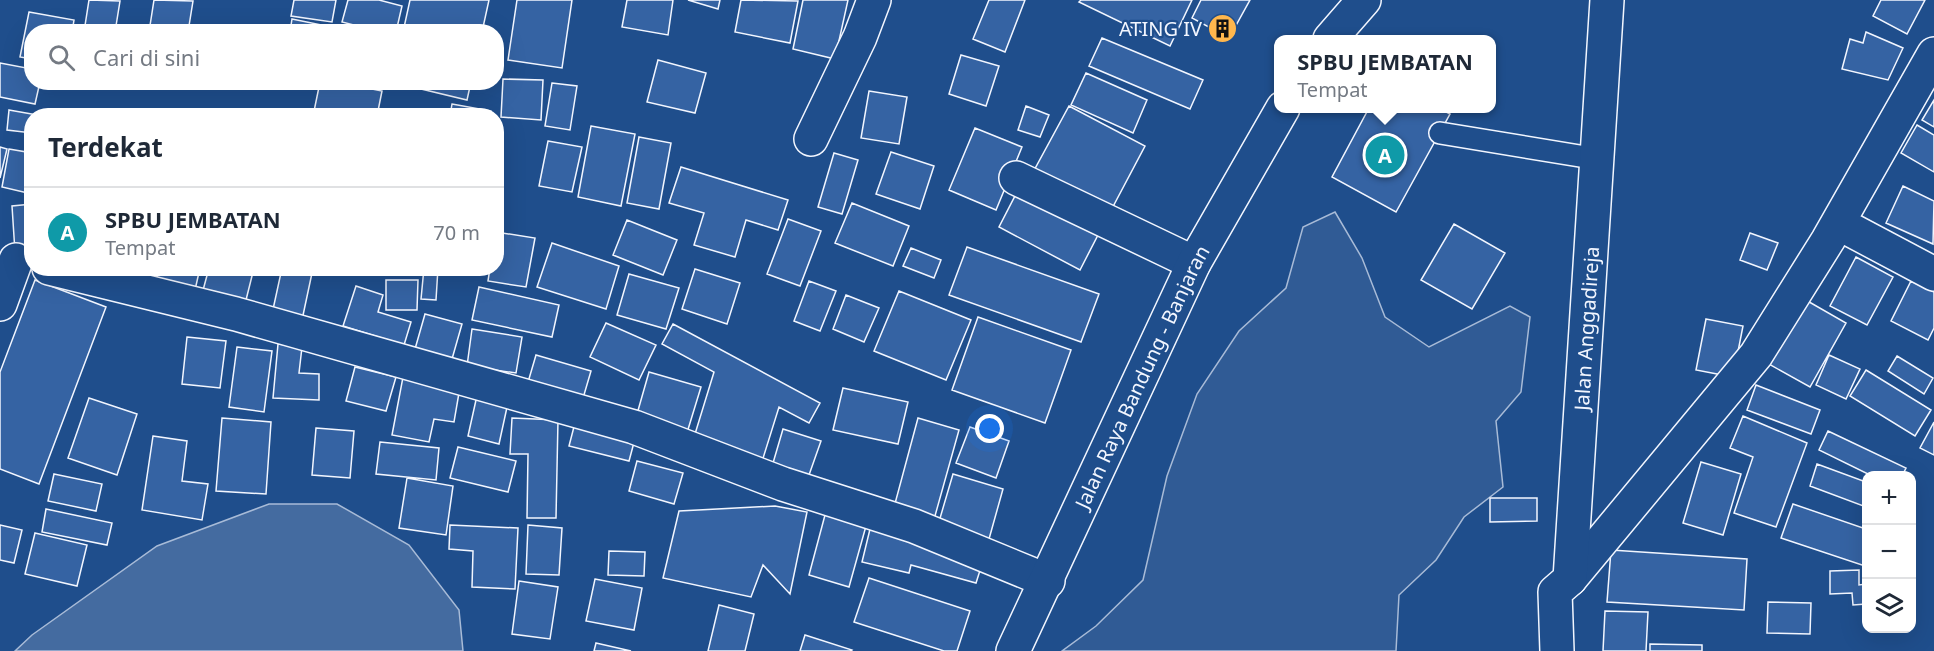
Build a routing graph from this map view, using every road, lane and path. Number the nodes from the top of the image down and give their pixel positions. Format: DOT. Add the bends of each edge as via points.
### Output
graph roads {
  1 [pos="874,0"];
  2 [pos="1364,0"];
  3 [pos="1607,0"];
  4 [pos="1337,35"];
  5 [pos="1934,54"];
  6 [pos="1280,113"];
  7 [pos="1440,133"];
  8 [pos="811,139"];
  9 [pos="1598,159"];
  10 [pos="1016,178"];
  11 [pos="1838,224"];
  12 [pos="16,260"];
  13 [pos="1194,263"];
  14 [pos="1934,274"];
  15 [pos="82,276"];
  16 [pos="0,304"];
  17 [pos="1570,579"];
  18 [pos="1048,581"];
  19 [pos="1014,651"];
  20 [pos="1557,651"];
  1 -- 8 [label="street"];
  2 -- 4 [label="street"];
  3 -- 9 [label="street, Jalan Anggadireja"];
  5 -- 11 [label="street"];
  6 -- 13 [label="street, Jalan Raya Bandung - Banjaran"];
  7 -- 9 [label="lane"];
  9 -- 17 [label="street, Jalan Anggadireja"];
  10 -- 13 [label="street"];
  11 -- 14 [label="street"];
  11 -- 17 [label="street" via="1756,355"];
  12 -- 16 [label="street"];
  13 -- 18 [label="street, Jalan Raya Bandung - Banjaran"];
  15 -- 18 [label="street" via="236,314 634,427 783,484 914,526"];
  17 -- 20 [label="street, Jalan Anggadireja" via="1555,592"];
  18 -- 19 [label="street, Jalan Raya Bandung - Banjaran"];
}
